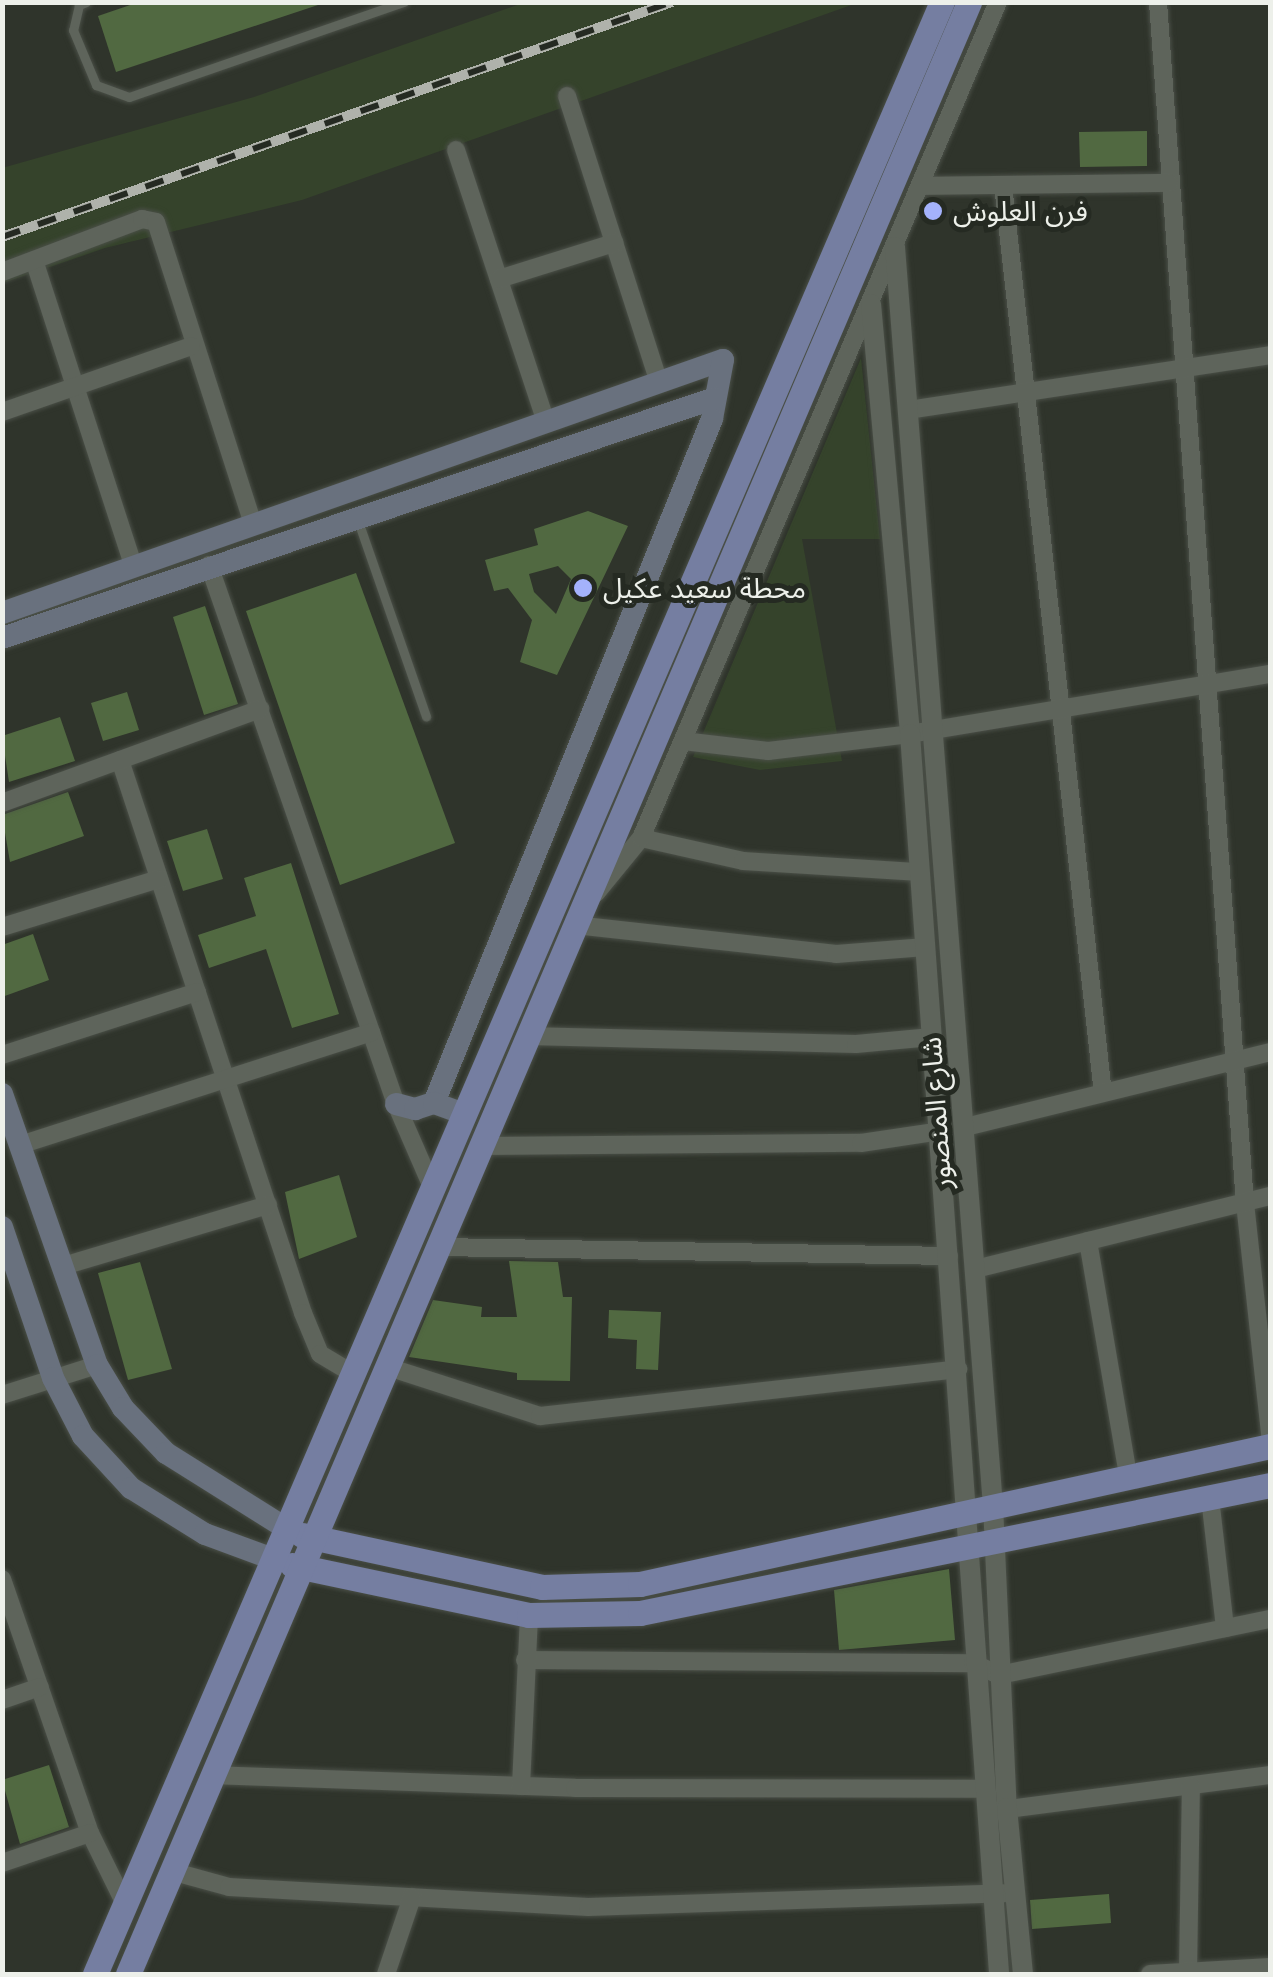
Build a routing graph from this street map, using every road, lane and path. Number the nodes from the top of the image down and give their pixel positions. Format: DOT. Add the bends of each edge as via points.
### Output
graph roads {
  1 [pos="86,2"];
  2 [pos="404,2"];
  3 [pos="942,2"];
  4 [pos="970,2"];
  5 [pos="998,2"];
  6 [pos="1158,2"];
  7 [pos="566,96"];
  8 [pos="456,150"];
  9 [pos="1169,184"];
  10 [pos="1003,185"];
  11 [pos="921,186"];
  12 [pos="614,243"];
  13 [pos="895,247"];
  14 [pos="34,260"];
  15 [pos="2,272"];
  16 [pos="499,280"];
  17 [pos="871,304"];
  18 [pos="191,346"];
  19 [pos="1270,354"];
  20 [pos="1180,373"];
  21 [pos="659,382"];
  22 [pos="71,387"];
  23 [pos="1028,395"];
  24 [pos="715,398"];
  25 [pos="908,410"];
  26 [pos="2,412"];
  27 [pos="546,422"];
  28 [pos="356,516"];
  29 [pos="253,525"];
  30 [pos="134,566"];
  31 [pos="209,566"];
  32 [pos="3,613"];
  33 [pos="2,638"];
  34 [pos="1270,674"];
  35 [pos="1205,686"];
  36 [pos="260,709"];
  37 [pos="1060,709"];
  38 [pos="426,716"];
  39 [pos="934,729"];
  40 [pos="910,734"];
  41 [pos="683,740"];
  42 [pos="120,760"];
  43 [pos="2,802"];
  44 [pos="641,838"];
  45 [pos="597,841"];
  46 [pos="920,872"];
  47 [pos="160,879"];
  48 [pos="578,918"];
  49 [pos="2,927"];
  50 [pos="926,947"];
  51 [pos="197,992"];
  52 [pos="372,1032"];
  53 [pos="528,1036"];
  54 [pos="932,1037"];
  55 [pos="1270,1052"];
  56 [pos="2,1055"];
  57 [pos="1236,1060"];
  58 [pos="225,1078"];
  59 [pos="1103,1093"];
  60 [pos="2,1094"];
  61 [pos="434,1103"];
  62 [pos="396,1104"];
  63 [pos="465,1114"];
  64 [pos="965,1126"];
  65 [pos="940,1131"];
  66 [pos="20,1145"];
  67 [pos="482,1146"];
  68 [pos="433,1189"];
  69 [pos="1270,1196"];
  70 [pos="1244,1202"];
  71 [pos="268,1205"];
  72 [pos="2,1226"];
  73 [pos="1088,1241"];
  74 [pos="439,1247"];
  75 [pos="949,1256"];
  76 [pos="62,1266"];
  77 [pos="976,1269"];
  78 [pos="97,1365"];
  79 [pos="388,1368"];
  80 [pos="958,1369"];
  81 [pos="353,1374"];
  82 [pos="53,1378"];
  83 [pos="2,1394"];
  84 [pos="1270,1436"];
  85 [pos="1270,1446"];
  86 [pos="1128,1476"];
  87 [pos="1270,1485"];
  88 [pos="1210,1498"];
  89 [pos="981,1507"];
  90 [pos="287,1529"];
  91 [pos="316,1540"];
  92 [pos="984,1548"];
  93 [pos="272,1559"];
  94 [pos="304,1569"];
  95 [pos="2,1579"];
  96 [pos="529,1615"];
  97 [pos="1270,1619"];
  98 [pos="1224,1628"];
  99 [pos="525,1660"];
  100 [pos="974,1664"];
  101 [pos="999,1674"];
  102 [pos="40,1688"];
  103 [pos="2,1700"];
  104 [pos="1270,1775"];
  105 [pos="210,1776"];
  106 [pos="521,1786"];
  107 [pos="1192,1786"];
  108 [pos="981,1790"];
  109 [pos="1007,1808"];
  110 [pos="983,1812"];
  111 [pos="90,1833"];
  112 [pos="2,1862"];
  113 [pos="171,1871"];
  114 [pos="1015,1893"];
  115 [pos="991,1894"];
  116 [pos="412,1897"];
  117 [pos="125,1904"];
  118 [pos="1270,1967"];
  119 [pos="1188,1972"];
  120 [pos="95,1974"];
  121 [pos="128,1974"];
  122 [pos="386,1974"];
  123 [pos="999,1974"];
  124 [pos="1023,1974"];
  125 [pos="1150,1974"];
  1 -- 2 [label="lane" via="79,5 73,30 96,85 129,96"];
  3 -- 45 [label="main road"];
  4 -- 45 [label="main road"];
  5 -- 11 [label="street"];
  6 -- 9 [label="street"];
  7 -- 12 [label="street"];
  8 -- 16 [label="street"];
  9 -- 10 [label="street"];
  9 -- 20 [label="street"];
  10 -- 11 [label="street"];
  10 -- 23 [label="street"];
  11 -- 13 [label="street"];
  12 -- 16 [label="street"];
  12 -- 21 [label="street"];
  13 -- 17 [label="street"];
  13 -- 25 [label="street, شارع المنصور"];
  14 -- 15 [label="street"];
  14 -- 18 [label="street" via="150,219 160,230"];
  14 -- 22 [label="street"];
  16 -- 27 [label="street"];
  17 -- 40 [label="street, شارع المنصور"];
  17 -- 41 [label="street"];
  18 -- 22 [label="street"];
  18 -- 29 [label="street"];
  19 -- 20 [label="street"];
  20 -- 23 [label="street"];
  20 -- 35 [label="street"];
  21 -- 24 [label="main road" via="723,360"];
  21 -- 27 [label="main road"];
  22 -- 26 [label="street"];
  22 -- 30 [label="street"];
  23 -- 25 [label="street"];
  23 -- 37 [label="street"];
  24 -- 28 [label="main road"];
  24 -- 61 [label="main road"];
  25 -- 39 [label="street, شارع المنصور"];
  27 -- 29 [label="main road"];
  28 -- 31 [label="main road"];
  28 -- 38 [label="lane"];
  29 -- 30 [label="main road"];
  30 -- 32 [label="main road"];
  31 -- 33 [label="main road"];
  31 -- 36 [label="street"];
  34 -- 35 [label="street"];
  35 -- 37 [label="street"];
  35 -- 57 [label="street"];
  36 -- 42 [label="street"];
  36 -- 52 [label="street"];
  37 -- 39 [label="street"];
  37 -- 59 [label="street"];
  39 -- 40 [label="street"];
  39 -- 64 [label="street, شارع المنصور"];
  40 -- 41 [label="street" via="768,751"];
  40 -- 46 [label="street, شارع المنصور"];
  41 -- 44 [label="street"];
  42 -- 43 [label="street"];
  42 -- 47 [label="street"];
  44 -- 46 [label="street" via="744,862"];
  44 -- 48 [label="street"];
  45 -- 48 [label="main road"];
  45 -- 63 [label="main road"];
  46 -- 50 [label="street, شارع المنصور"];
  47 -- 49 [label="street"];
  47 -- 51 [label="street"];
  48 -- 50 [label="street" via="836,954"];
  48 -- 53 [label="main road"];
  50 -- 54 [label="street, شارع المنصور"];
  51 -- 56 [label="street"];
  51 -- 58 [label="street"];
  52 -- 58 [label="street"];
  52 -- 62 [label="street"];
  53 -- 54 [label="street" via="856,1044"];
  53 -- 67 [label="main road"];
  54 -- 65 [label="street, شارع المنصور"];
  55 -- 57 [label="street"];
  57 -- 59 [label="street"];
  57 -- 70 [label="street"];
  58 -- 66 [label="street"];
  58 -- 71 [label="street"];
  59 -- 64 [label="street"];
  60 -- 66 [label="main road"];
  61 -- 62 [label="main road" via="415,1109"];
  61 -- 63 [label="main road"];
  62 -- 68 [label="street"];
  63 -- 68 [label="main road"];
  64 -- 65 [label="street"];
  64 -- 77 [label="street, شارع المنصور"];
  65 -- 67 [label="street" via="861,1143"];
  65 -- 75 [label="street, شارع المنصور"];
  66 -- 76 [label="main road"];
  67 -- 74 [label="main road"];
  68 -- 81 [label="main road"];
  69 -- 70 [label="street"];
  70 -- 73 [label="street"];
  70 -- 84 [label="street"];
  71 -- 76 [label="street"];
  71 -- 81 [label="street" via="320,1354"];
  72 -- 82 [label="main road"];
  73 -- 77 [label="street"];
  73 -- 86 [label="street"];
  74 -- 75 [label="street"];
  74 -- 79 [label="main road"];
  75 -- 80 [label="street, شارع المنصور"];
  76 -- 78 [label="main road"];
  77 -- 89 [label="street, شارع المنصور"];
  78 -- 82 [label="street"];
  78 -- 90 [label="main road" via="122,1408 166,1453"];
  79 -- 80 [label="street" via="540,1416"];
  79 -- 91 [label="main road"];
  80 -- 89 [label="street, شارع المنصور"];
  81 -- 90 [label="main road"];
  82 -- 83 [label="street"];
  82 -- 93 [label="main road" via="84,1436 131,1488 206,1534"];
  85 -- 86 [label="main road"];
  86 -- 89 [label="main road"];
  87 -- 88 [label="main road"];
  88 -- 92 [label="main road"];
  88 -- 98 [label="street"];
  89 -- 91 [label="main road" via="728,1570 640,1584 542,1587"];
  89 -- 92 [label="street, شارع المنصور"];
  90 -- 91 [label="main road"];
  90 -- 93 [label="main road"];
  91 -- 94 [label="main road"];
  92 -- 96 [label="main road" via="640,1613"];
  92 -- 100 [label="street, شارع المنصور"];
  92 -- 101 [label="street, شارع المنصور"];
  93 -- 94 [label="main road"];
  93 -- 117 [label="main road"];
  94 -- 96 [label="main road"];
  94 -- 105 [label="main road"];
  95 -- 102 [label="street"];
  96 -- 99 [label="street"];
  97 -- 98 [label="street"];
  98 -- 101 [label="street"];
  99 -- 100 [label="street"];
  99 -- 106 [label="street"];
  100 -- 101 [label="street"];
  100 -- 108 [label="street, شارع المنصور"];
  101 -- 109 [label="street, شارع المنصور"];
  102 -- 103 [label="street"];
  102 -- 111 [label="street"];
  104 -- 107 [label="street"];
  105 -- 106 [label="street"];
  105 -- 113 [label="main road"];
  106 -- 108 [label="street"];
  107 -- 109 [label="street"];
  107 -- 119 [label="street"];
  108 -- 110 [label="street, شارع المنصور"];
  109 -- 110 [label="street"];
  109 -- 114 [label="street, شارع المنصور"];
  110 -- 115 [label="street, شارع المنصور"];
  111 -- 112 [label="street"];
  111 -- 117 [label="street"];
  113 -- 116 [label="street" via="229,1888"];
  113 -- 121 [label="main road"];
  114 -- 115 [label="street"];
  114 -- 124 [label="street, شارع المنصور"];
  115 -- 116 [label="street" via="588,1907"];
  115 -- 123 [label="street, شارع المنصور"];
  116 -- 122 [label="street"];
  117 -- 120 [label="main road"];
  118 -- 119 [label="street"];
  119 -- 125 [label="street"];
}
